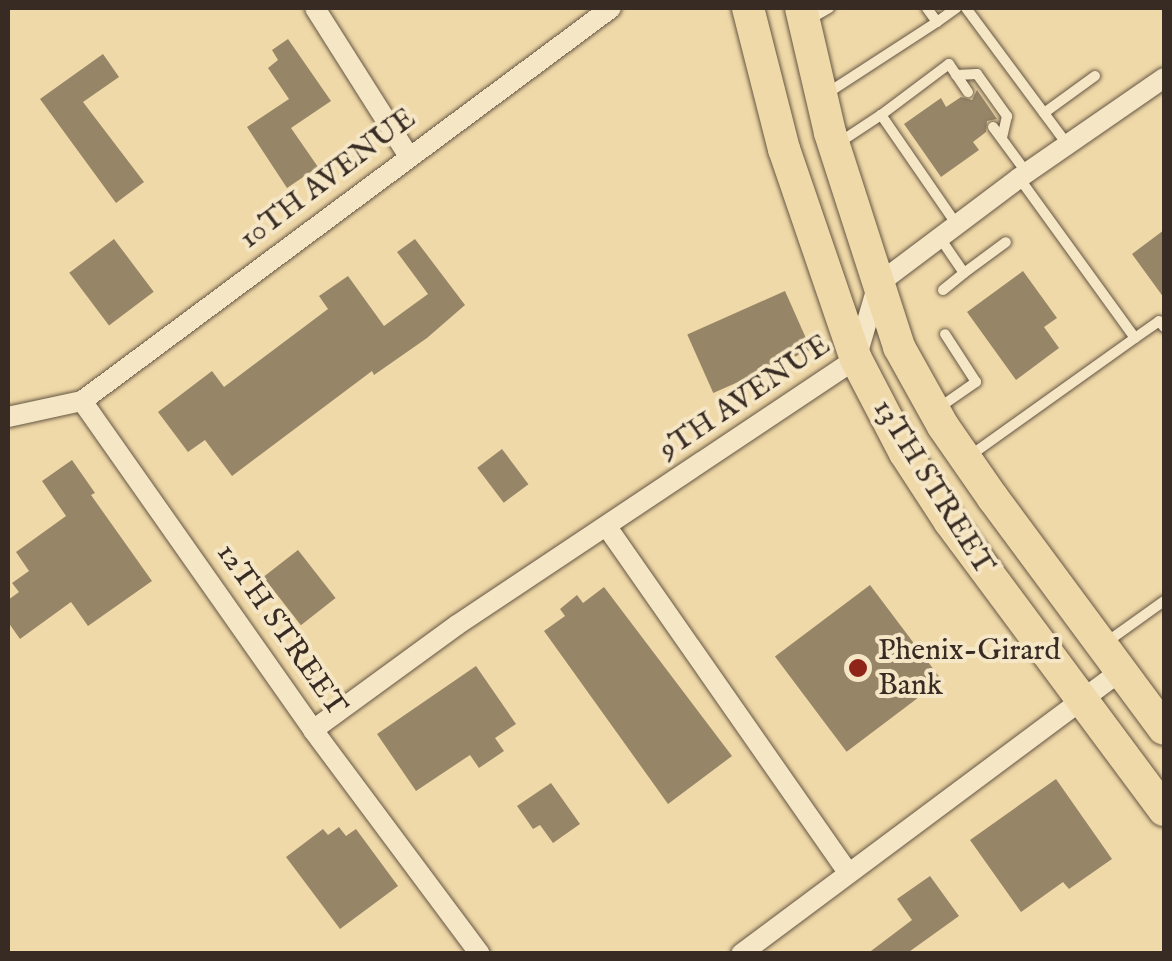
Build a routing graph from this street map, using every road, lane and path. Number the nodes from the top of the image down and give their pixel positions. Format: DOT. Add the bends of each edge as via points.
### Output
graph roads {
  1 [pos="315,8"];
  2 [pos="611,8"];
  3 [pos="748,8"];
  4 [pos="927,8"];
  5 [pos="956,8"];
  6 [pos="966,8"];
  7 [pos="811,12"];
  8 [pos="936,22"];
  9 [pos="956,75"];
  10 [pos="1095,76"];
  11 [pos="1164,78"];
  12 [pos="968,92"];
  13 [pos="822,96"];
  14 [pos="1044,113"];
  15 [pos="881,115"];
  16 [pos="994,127"];
  17 [pos="1002,137"];
  18 [pos="1067,144"];
  19 [pos="834,145"];
  20 [pos="408,155"];
  21 [pos="1023,175"];
  22 [pos="948,231"];
  23 [pos="1006,242"];
  24 [pos="964,273"];
  25 [pos="878,284"];
  26 [pos="942,290"];
  27 [pos="1164,327"];
  28 [pos="944,334"];
  29 [pos="1135,338"];
  30 [pos="856,359"];
  31 [pos="82,401"];
  32 [pos="935,411"];
  33 [pos="8,417"];
  34 [pos="966,459"];
  35 [pos="607,527"];
  36 [pos="1164,601"];
  37 [pos="1111,658"];
  38 [pos="1080,700"];
  39 [pos="1164,729"];
  40 [pos="313,730"];
  41 [pos="1164,810"];
  42 [pos="848,872"];
  43 [pos="480,954"];
  44 [pos="740,954"];
  1 -- 20 [label="street"];
  2 -- 20 [label="street, 10TH AVENUE"];
  3 -- 30 [label="main road, 13TH STREET" via="784,149"];
  4 -- 8 [label="lane"];
  5 -- 8 [label="lane"];
  6 -- 14 [label="lane"];
  7 -- 13 [label="main road, 13TH STREET"];
  8 -- 13 [label="lane"];
  9 -- 12 [label="lane"];
  9 -- 15 [label="lane" via="948,64"];
  9 -- 17 [label="lane" via="977,74 1006,116"];
  10 -- 14 [label="lane"];
  11 -- 18 [label="street"];
  13 -- 19 [label="main road, 13TH STREET"];
  14 -- 18 [label="lane"];
  15 -- 19 [label="lane"];
  15 -- 22 [label="lane"];
  16 -- 17 [label="lane"];
  17 -- 21 [label="lane"];
  18 -- 21 [label="street"];
  19 -- 25 [label="main road, 13TH STREET"];
  20 -- 31 [label="street, 10TH AVENUE"];
  21 -- 22 [label="street"];
  21 -- 29 [label="lane"];
  22 -- 24 [label="lane"];
  22 -- 25 [label="street"];
  23 -- 24 [label="lane"];
  24 -- 26 [label="lane"];
  25 -- 30 [label="street, 9TH AVENUE"];
  25 -- 32 [label="main road, 13TH STREET" via="899,347"];
  27 -- 29 [label="lane" via="1159,322"];
  28 -- 32 [label="lane" via="976,382"];
  29 -- 34 [label="lane"];
  30 -- 35 [label="street, 9TH AVENUE"];
  30 -- 38 [label="main road, 13TH STREET" via="914,467"];
  31 -- 33 [label="street"];
  31 -- 40 [label="street, 12TH STREET"];
  32 -- 34 [label="main road, 13TH STREET"];
  34 -- 37 [label="main road, 13TH STREET"];
  35 -- 40 [label="street, 9TH AVENUE"];
  35 -- 42 [label="street"];
  36 -- 37 [label="lane"];
  37 -- 38 [label="street"];
  37 -- 39 [label="main road, 13TH STREET"];
  38 -- 41 [label="main road, 13TH STREET"];
  38 -- 42 [label="street"];
  40 -- 43 [label="street, 12TH STREET"];
  42 -- 44 [label="street"];
}
